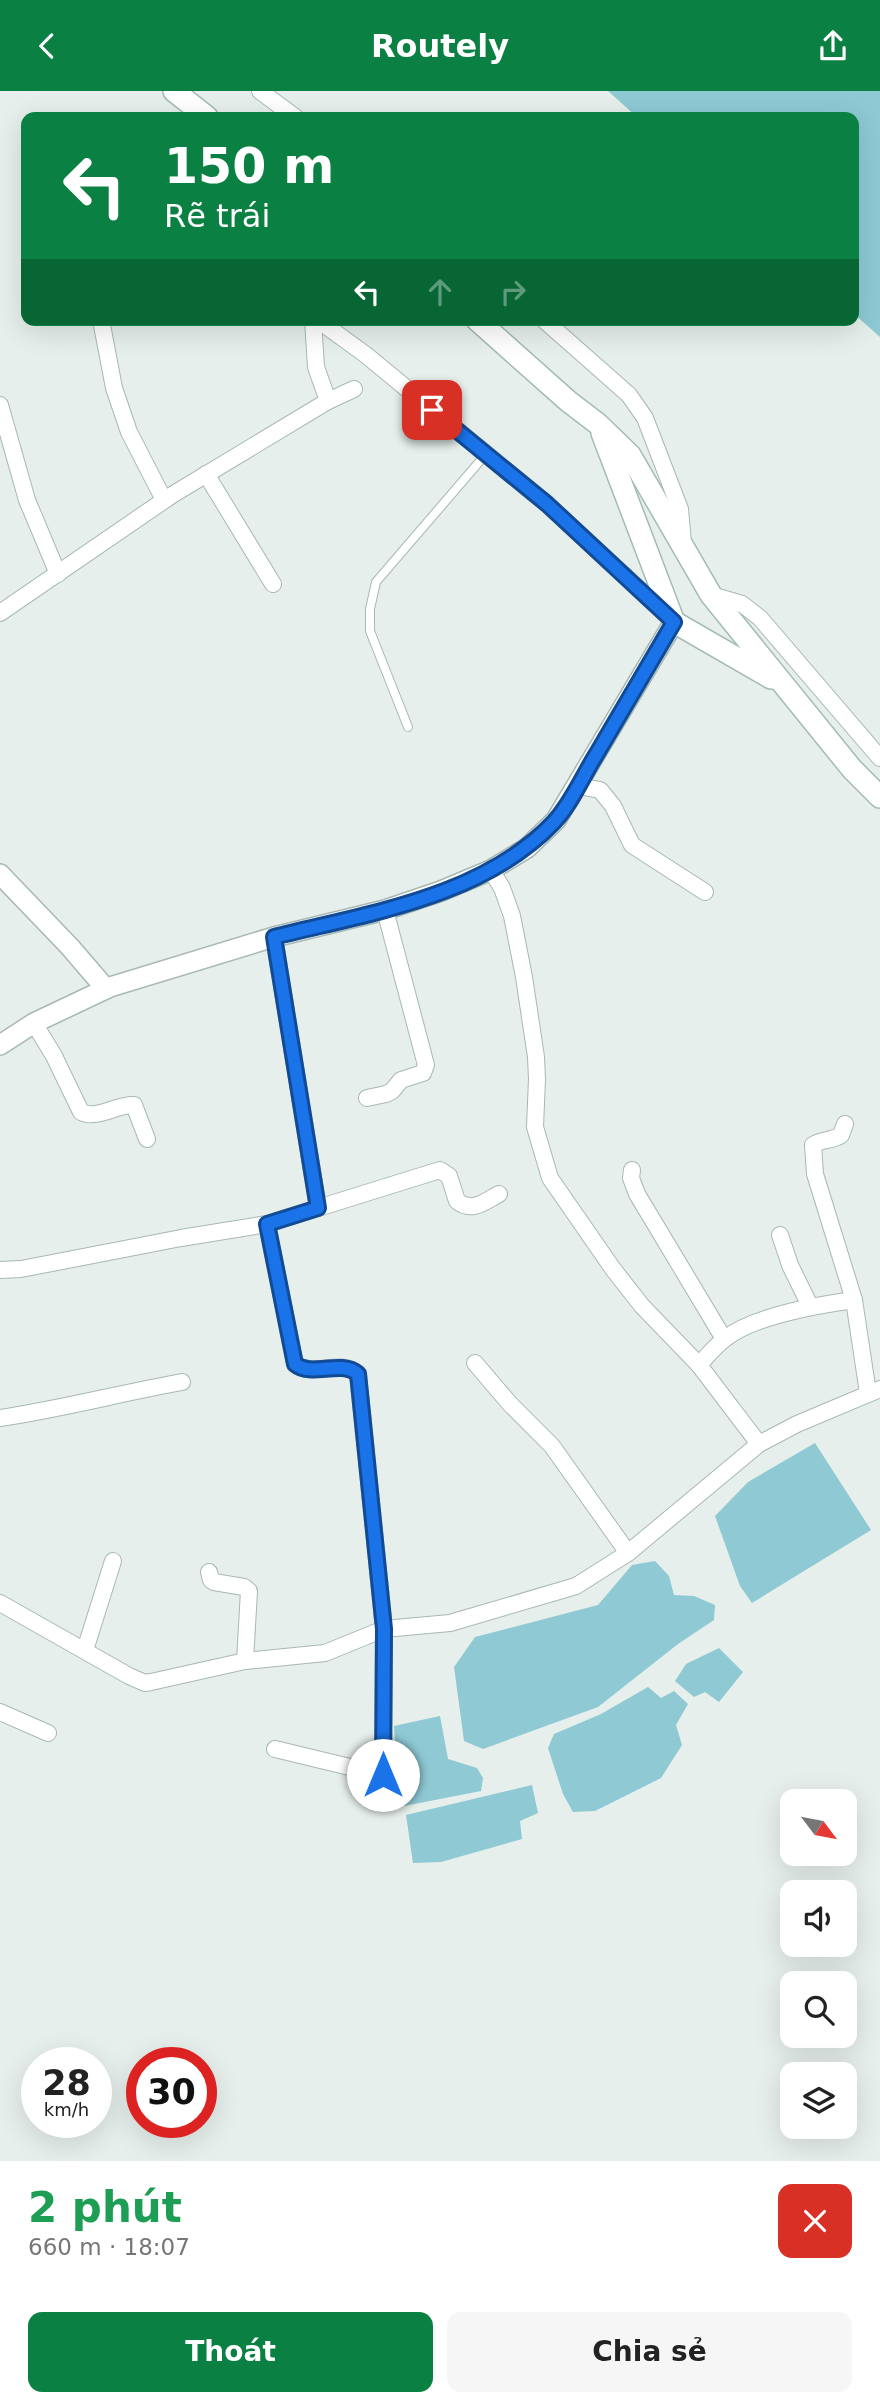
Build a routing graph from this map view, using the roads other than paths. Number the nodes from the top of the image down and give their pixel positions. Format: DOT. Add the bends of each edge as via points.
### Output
graph roads {
  1 [pos="174,91"];
  2 [pos="260,91"];
  3 [pos="198,112"];
  4 [pos="288,112"];
  5 [pos="102,326"];
  6 [pos="313,326"];
  7 [pos="326,326"];
  8 [pos="484,326"];
  9 [pos="551,326"];
  10 [pos="354,389"];
  11 [pos="328,401"];
  12 [pos="0,405"];
  13 [pos="598,424"];
  14 [pos="486,454"];
  15 [pos="206,474"];
  16 [pos="164,500"];
  17 [pos="683,549"];
  18 [pos="58,574"];
  19 [pos="273,585"];
  20 [pos="711,596"];
  21 [pos="0,613"];
  22 [pos="674,622"];
  23 [pos="782,685"];
  24 [pos="408,727"];
  25 [pos="880,758"];
  26 [pos="578,786"];
  27 [pos="880,797"];
  28 [pos="491,870"];
  29 [pos="0,874"];
  30 [pos="705,892"];
  31 [pos="384,910"];
  32 [pos="274,937"];
  33 [pos="106,989"];
  34 [pos="34,1023"];
  35 [pos="0,1045"];
  36 [pos="367,1098"];
  37 [pos="845,1124"];
  38 [pos="147,1139"];
  39 [pos="632,1170"];
  40 [pos="499,1194"];
  41 [pos="318,1208"];
  42 [pos="267,1224"];
  43 [pos="780,1235"];
  44 [pos="0,1270"];
  45 [pos="855,1300"];
  46 [pos="810,1306"];
  47 [pos="724,1339"];
  48 [pos="475,1363"];
  49 [pos="699,1365"];
  50 [pos="181,1382"];
  51 [pos="874,1391"];
  52 [pos="0,1417"];
  53 [pos="759,1444"];
  54 [pos="628,1553"];
  55 [pos="113,1561"];
  56 [pos="209,1572"];
  57 [pos="0,1603"];
  58 [pos="384,1629"];
  59 [pos="85,1650"];
  60 [pos="245,1661"];
  61 [pos="0,1712"];
  62 [pos="48,1733"];
  63 [pos="275,1749"];
  1 -- 3 [label="main road"];
  2 -- 4 [label="street"];
  5 -- 16 [label="street" via="114,388 129,432"];
  6 -- 11 [label="street" via="316,367"];
  7 -- 14 [label="street"];
  8 -- 13 [label="main road"];
  9 -- 17 [label="street" via="629,395 645,418 680,509"];
  10 -- 11 [label="street"];
  11 -- 15 [label="street"];
  12 -- 18 [label="street" via="27,500"];
  13 -- 17 [label="main road" via="630,455"];
  13 -- 22 [label="main road"];
  14 -- 22 [label="street"];
  14 -- 24 [label="lane" via="376,582 370,631"];
  15 -- 16 [label="street"];
  15 -- 19 [label="street"];
  16 -- 18 [label="street"];
  17 -- 20 [label="main road"];
  18 -- 21 [label="street"];
  20 -- 23 [label="main road"];
  20 -- 25 [label="street" via="742,604 760,618"];
  22 -- 23 [label="main road"];
  22 -- 26 [label="street"];
  23 -- 27 [label="main road"];
  26 -- 28 [label="street" via="556,820 527,848"];
  26 -- 30 [label="street" via="600,790 632,845"];
  28 -- 31 [label="street"];
  28 -- 49 [label="street" via="512,916 524,977 537,1068 535,1127 550,1178 642,1306"];
  29 -- 33 [label="street"];
  31 -- 32 [label="street"];
  31 -- 36 [label="street" via="426,1065 423,1073 401,1080 392,1091"];
  32 -- 33 [label="street"];
  32 -- 41 [label="street"];
  33 -- 34 [label="street"];
  34 -- 35 [label="street"];
  34 -- 38 [label="street" via="81,1112 89,1115 134,1105"];
  37 -- 45 [label="street" via="841,1135 818,1141 812,1150 815,1174"];
  39 -- 47 [label="street" via="636,1194"];
  40 -- 41 [label="street" via="467,1207 457,1201 449,1176 440,1170"];
  41 -- 42 [label="street"];
  42 -- 44 [label="street"];
  42 -- 58 [label="street" via="295,1364 348,1368 358,1374"];
  43 -- 46 [label="street"];
  45 -- 46 [label="street"];
  45 -- 51 [label="street"];
  46 -- 47 [label="street"];
  47 -- 49 [label="street"];
  48 -- 54 [label="street" via="552,1446"];
  49 -- 53 [label="street"];
  50 -- 52 [label="street" via="57,1410"];
  51 -- 53 [label="street"];
  53 -- 54 [label="street"];
  54 -- 58 [label="street" via="565,1590 450,1623"];
  55 -- 59 [label="street"];
  56 -- 60 [label="street" via="211,1580 248,1591"];
  57 -- 59 [label="street"];
  58 -- 60 [label="street" via="325,1653"];
  58 -- 63 [label="street" via="383,1775"];
  59 -- 60 [label="street" via="145,1683"];
  61 -- 62 [label="street"];
}
